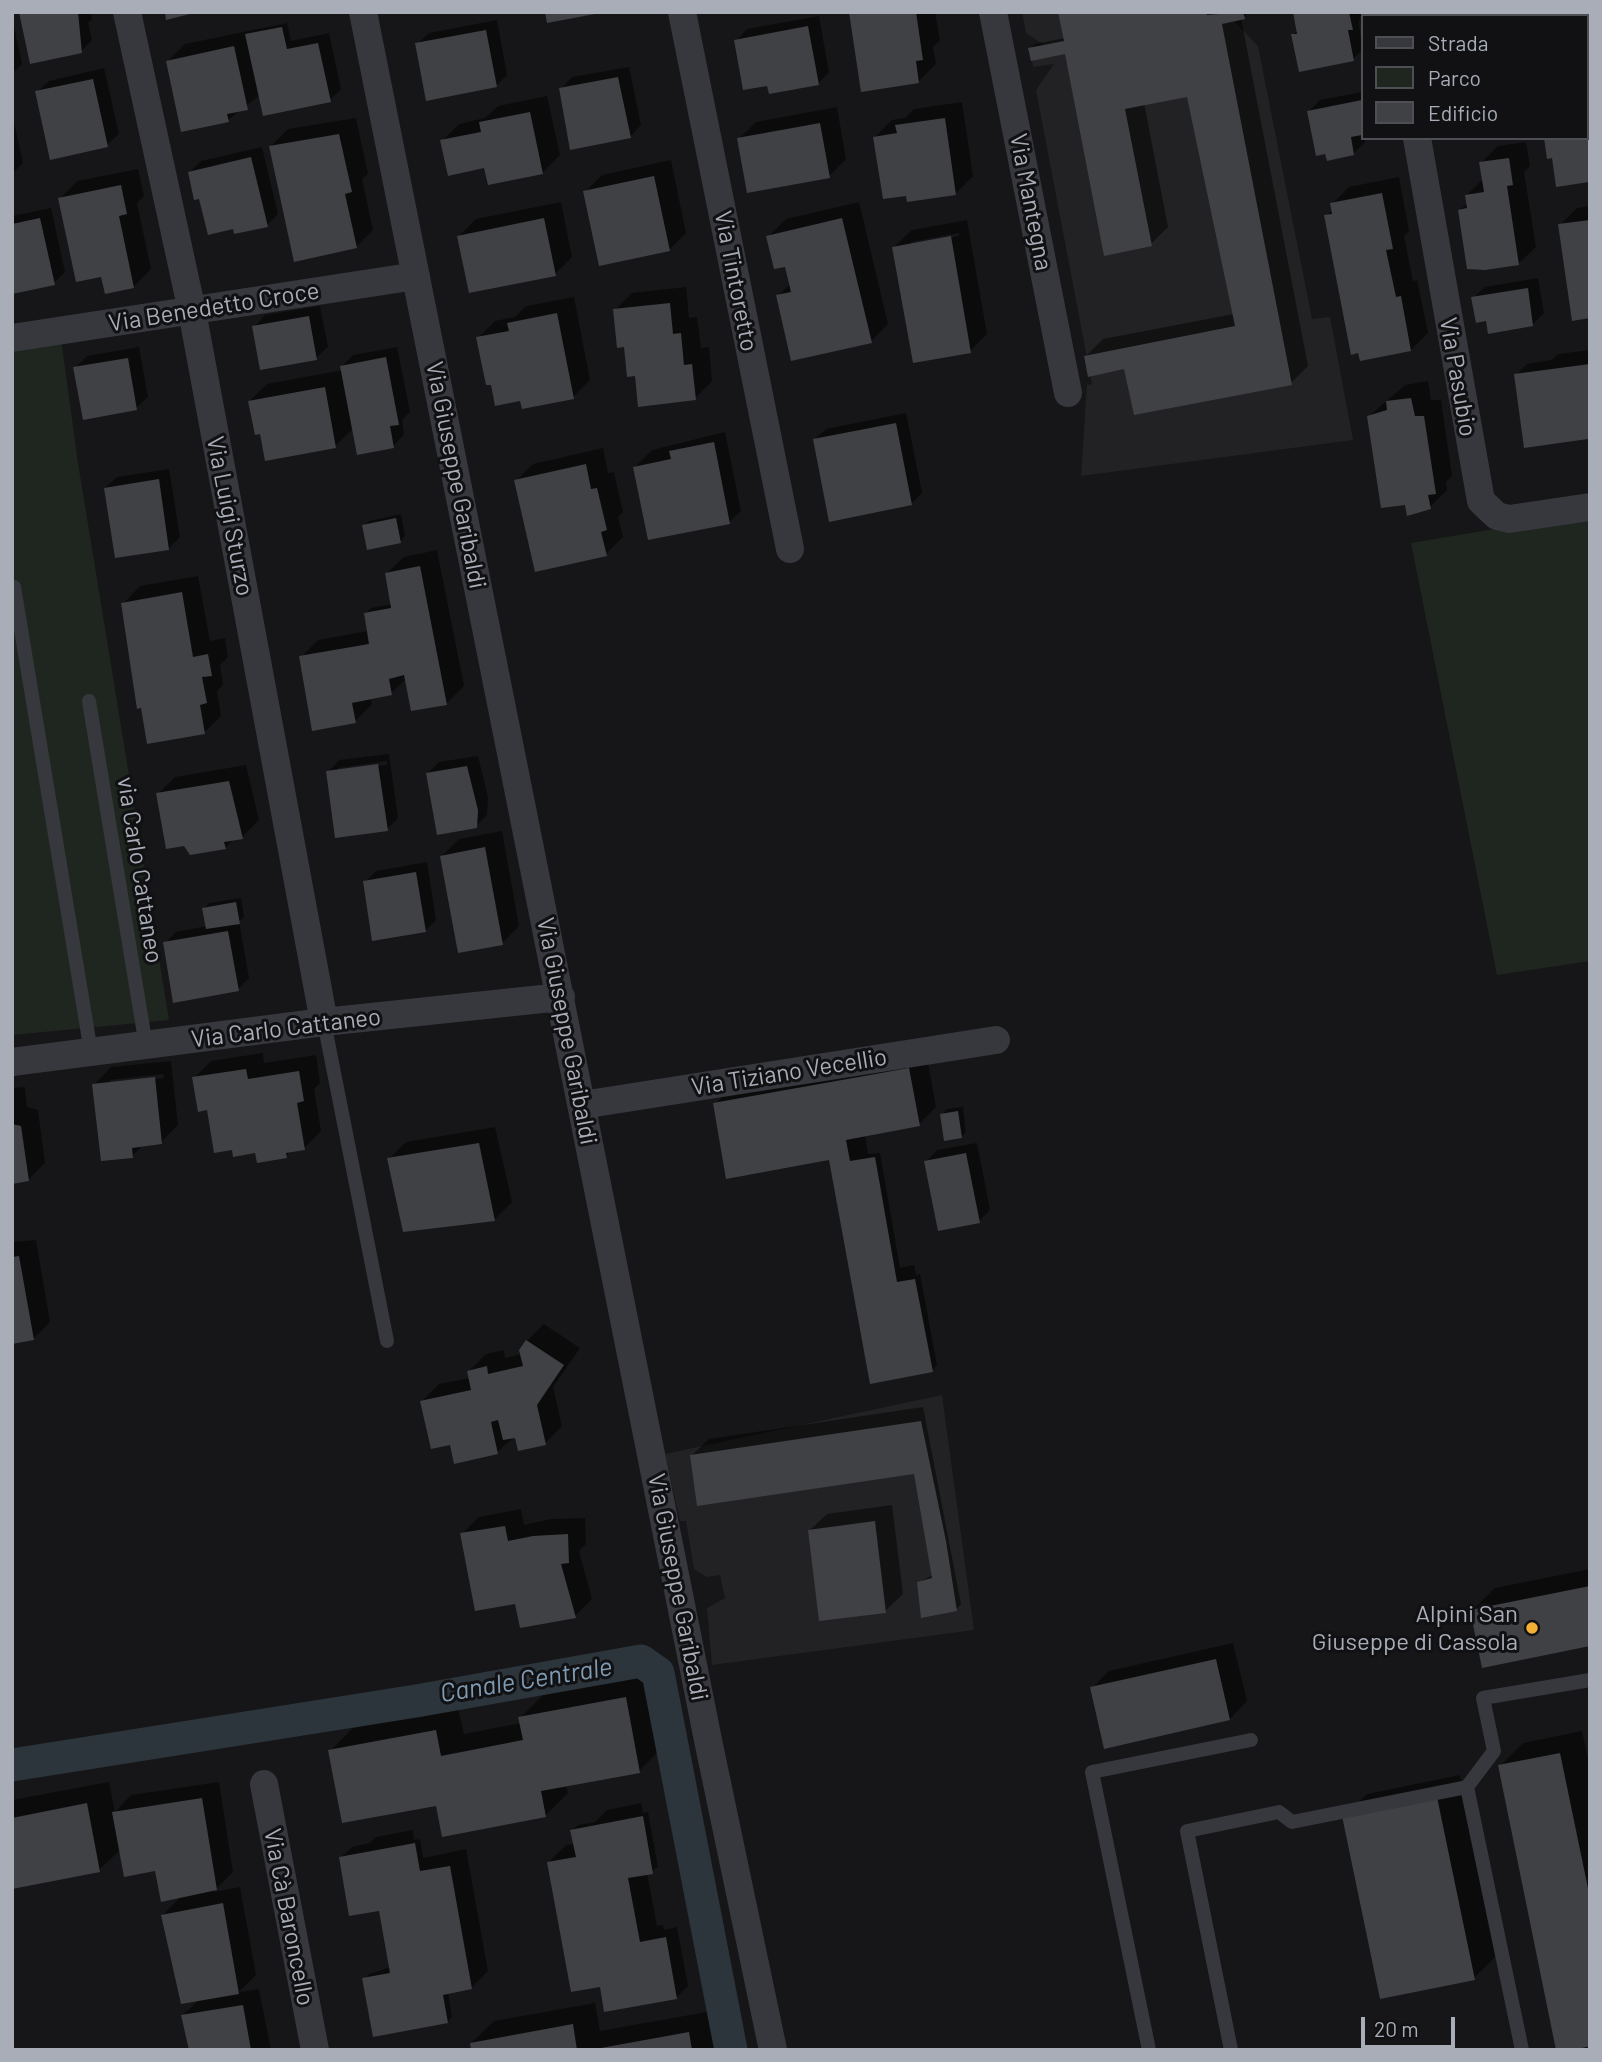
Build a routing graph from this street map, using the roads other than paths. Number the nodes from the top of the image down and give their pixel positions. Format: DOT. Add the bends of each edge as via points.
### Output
graph roads {
  1 [pos="127,12"];
  2 [pos="363,12"];
  3 [pos="682,12"];
  4 [pos="993,12"];
  5 [pos="1417,140"];
  6 [pos="416,276"];
  7 [pos="192,311"];
  8 [pos="12,338"];
  9 [pos="1068,393"];
  10 [pos="1590,506"];
  11 [pos="790,549"];
  12 [pos="14,587"];
  13 [pos="89,701"];
  14 [pos="561,996"];
  15 [pos="324,1022"];
  16 [pos="996,1040"];
  17 [pos="146,1046"];
  18 [pos="91,1052"];
  19 [pos="12,1062"];
  20 [pos="582,1105"];
  21 [pos="387,1341"];
  22 [pos="1590,1680"];
  23 [pos="1251,1740"];
  24 [pos="264,1784"];
  25 [pos="1467,1787"];
  26 [pos="315,2050"];
  27 [pos="773,2050"];
  28 [pos="1149,2050"];
  29 [pos="1231,2050"];
  30 [pos="1522,2050"];
  1 -- 7 [label="street, Via Luigi Sturzo"];
  2 -- 6 [label="street, Via Giuseppe Garibaldi"];
  3 -- 11 [label="street, Via Tintoretto"];
  4 -- 9 [label="street, Via Mantegna"];
  5 -- 10 [label="street, Via Pasubio" via="1481,501 1497,516 1509,519"];
  6 -- 7 [label="street, Via Benedetto Croce"];
  6 -- 14 [label="street, Via Giuseppe Garibaldi"];
  7 -- 8 [label="street, Via Benedetto Croce"];
  7 -- 15 [label="street, Via Luigi Sturzo"];
  12 -- 18 [label="lane"];
  13 -- 17 [label="lane, via Carlo Cattaneo"];
  14 -- 15 [label="street, Via Carlo Cattaneo"];
  14 -- 20 [label="street, Via Giuseppe Garibaldi"];
  15 -- 17 [label="street, Via Carlo Cattaneo"];
  15 -- 21 [label="lane"];
  16 -- 20 [label="street, Via Tiziano Vecellio"];
  17 -- 18 [label="street, Via Carlo Cattaneo"];
  18 -- 19 [label="street, Via Carlo Cattaneo"];
  20 -- 27 [label="street, Via Giuseppe Garibaldi"];
  22 -- 25 [label="lane" via="1483,1698 1494,1751"];
  23 -- 28 [label="lane" via="1091,1772"];
  24 -- 26 [label="street, Via Cà Baroncello"];
  25 -- 29 [label="lane" via="1292,1822 1279,1812 1187,1831"];
  25 -- 30 [label="lane"];
}
